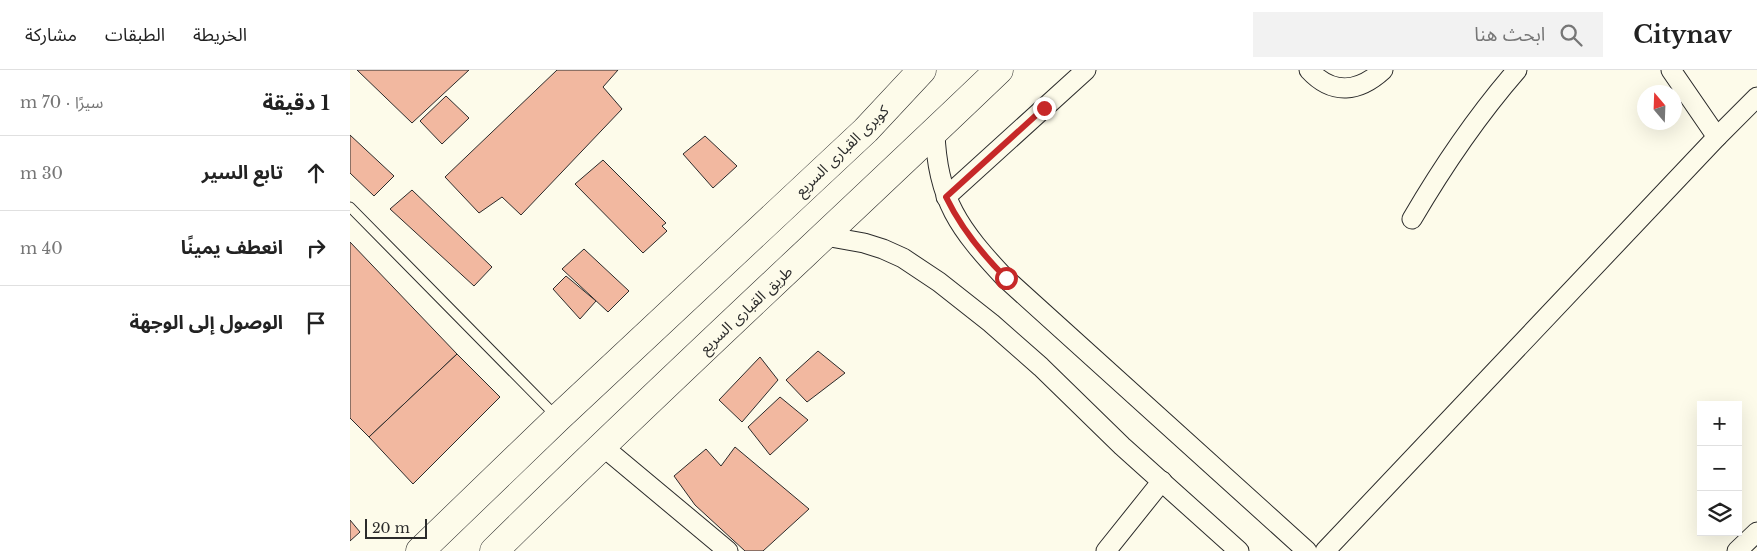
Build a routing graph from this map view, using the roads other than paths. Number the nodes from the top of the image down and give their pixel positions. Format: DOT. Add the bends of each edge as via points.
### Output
graph roads {
  1 [pos="899,70"];
  2 [pos="922,70"];
  3 [pos="998,70"];
  4 [pos="1086,70"];
  5 [pos="1309,70"];
  6 [pos="1383,70"];
  7 [pos="1518,70"];
  8 [pos="1671,70"];
  9 [pos="1757,97"];
  10 [pos="935,132"];
  11 [pos="1717,137"];
  12 [pos="946,197"];
  13 [pos="350,207"];
  14 [pos="1412,219"];
  15 [pos="760,229"];
  16 [pos="824,236"];
  17 [pos="558,418"];
  18 [pos="601,445"];
  19 [pos="1162,482"];
  20 [pos="1757,532"];
  21 [pos="420,551"];
  22 [pos="494,551"];
  23 [pos="728,551"];
  24 [pos="1106,551"];
  25 [pos="1239,551"];
  26 [pos="1307,551"];
  27 [pos="1325,551"];
  28 [pos="1737,551"];
  1 -- 15 [label="highway" via="808,162"];
  2 -- 15 [label="highway, كوبرى القبارى السريع" via="866,130"];
  3 -- 10 [label="highway, طريق القبارى السريع"];
  4 -- 12 [label="street"];
  5 -- 6 [label="street" via="1326,84 1348,88 1367,83"];
  7 -- 14 [label="street" via="1464,135"];
  8 -- 11 [label="street"];
  9 -- 11 [label="street"];
  10 -- 12 [label="street" via="937,166"];
  10 -- 16 [label="highway, طريق القبارى السريع"];
  11 -- 27 [label="street"];
  12 -- 26 [label="street" via="966,232 1006,278"];
  13 -- 17 [label="lane"];
  15 -- 17 [label="highway"];
  16 -- 18 [label="highway, طريق القبارى السريع"];
  16 -- 19 [label="street" via="871,245 922,269 1041,367"];
  17 -- 21 [label="highway"];
  18 -- 22 [label="highway, طريق القبارى السريع"];
  18 -- 23 [label="street"];
  19 -- 24 [label="street"];
  19 -- 25 [label="street"];
  20 -- 28 [label="street"];
}
